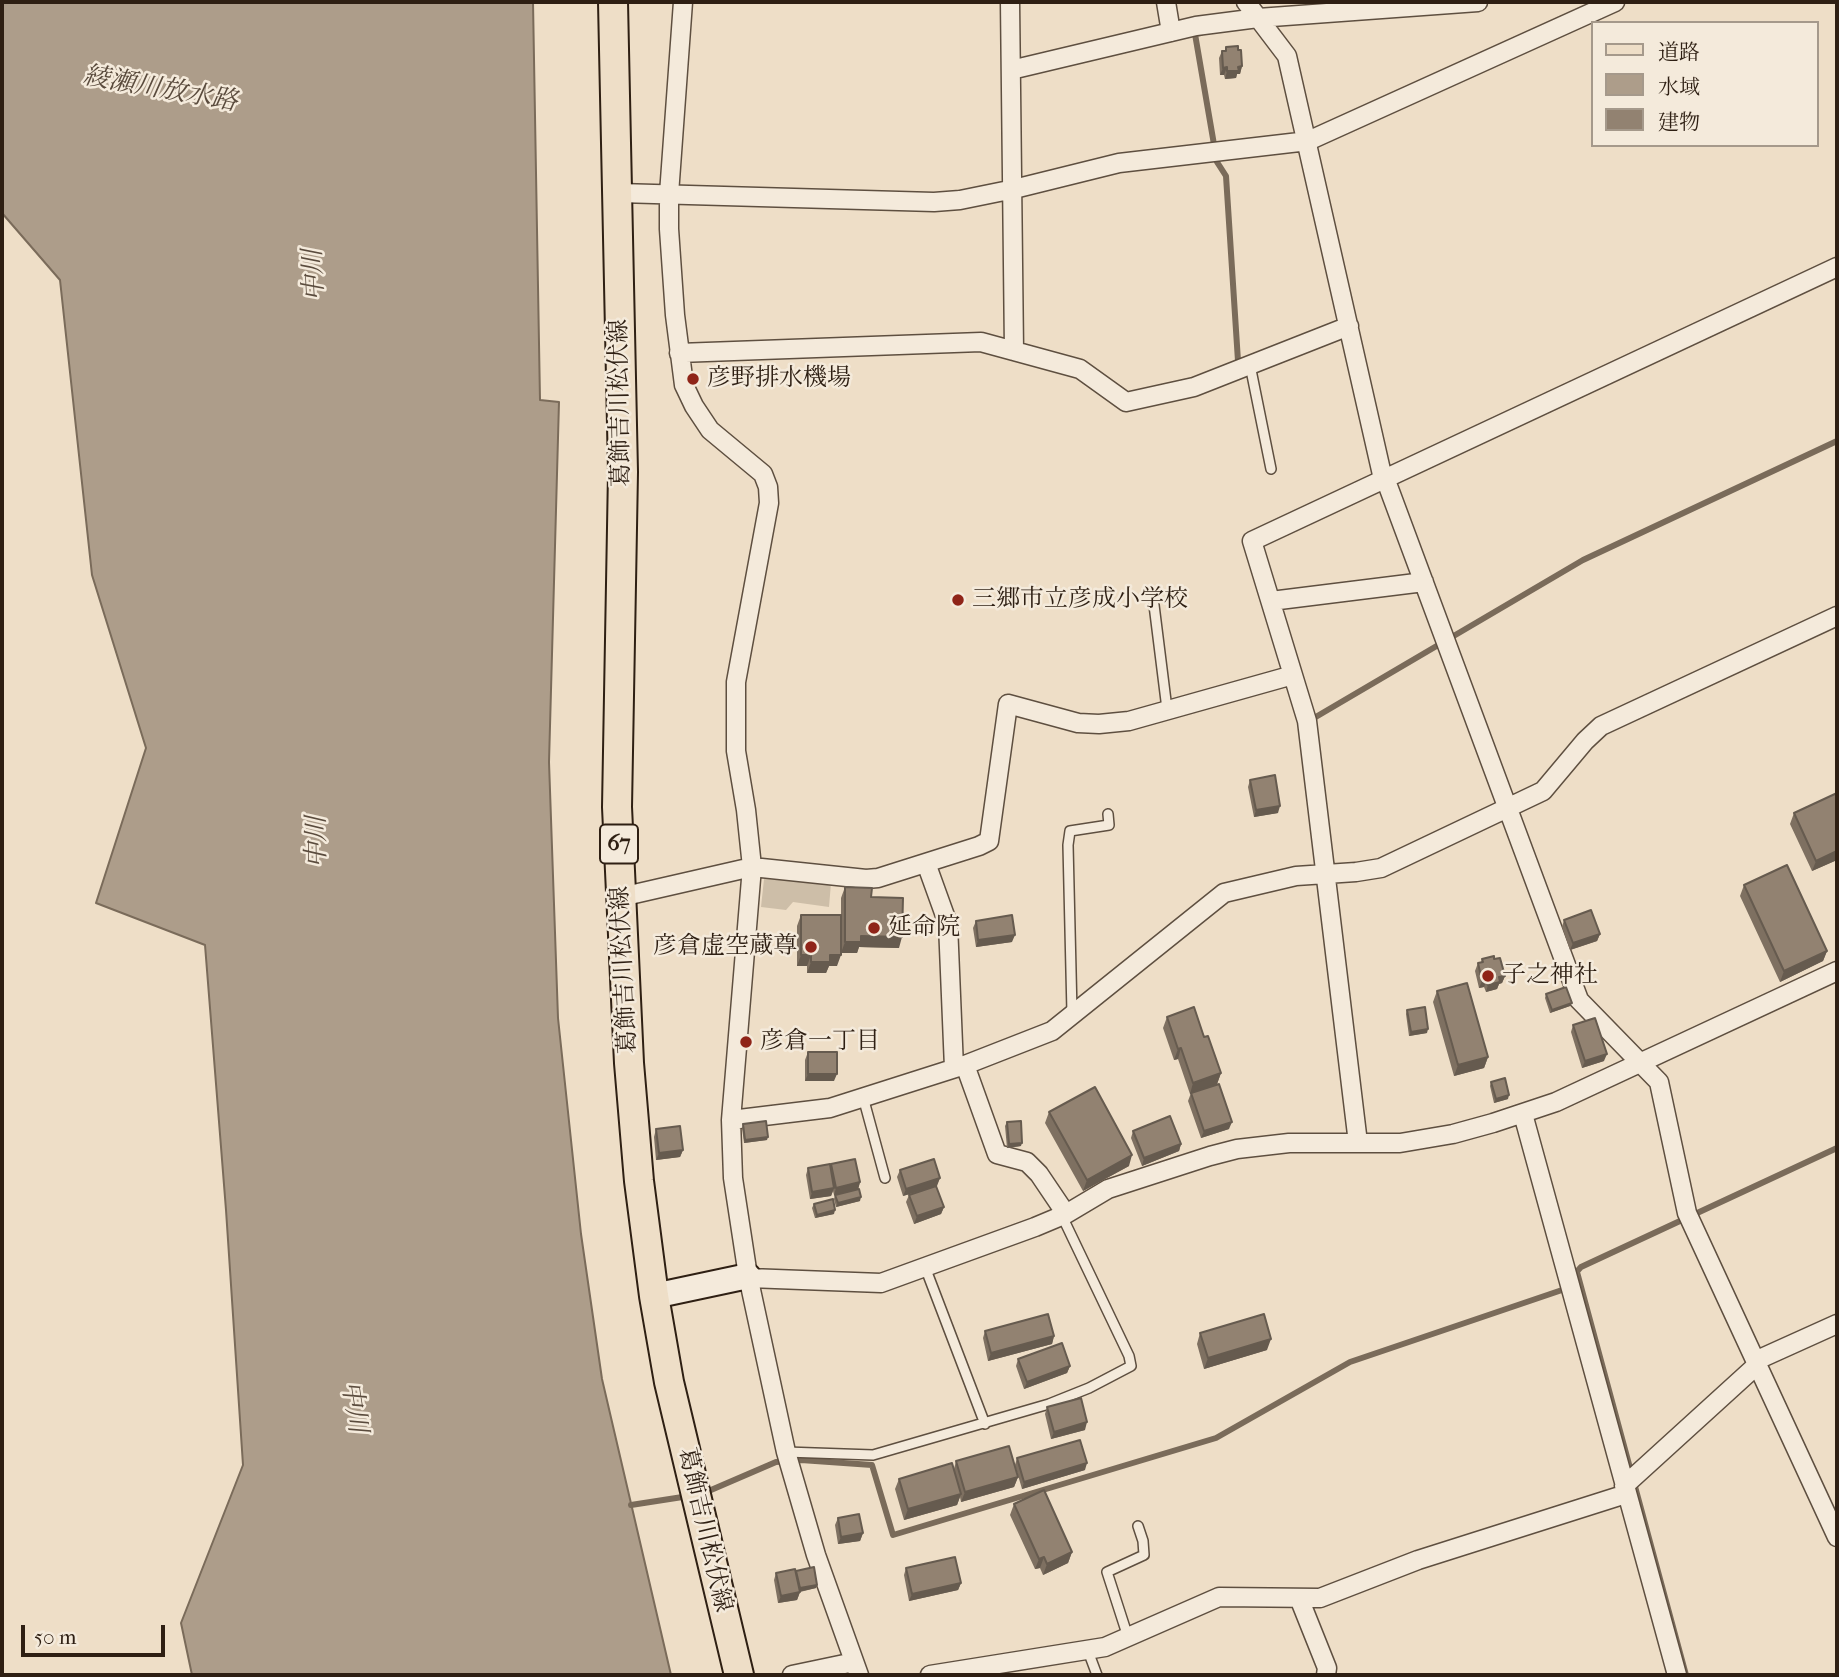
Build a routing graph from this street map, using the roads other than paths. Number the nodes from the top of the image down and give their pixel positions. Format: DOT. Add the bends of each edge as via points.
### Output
graph roads {
  1 [pos="613,2"];
  2 [pos="684,2"];
  3 [pos="1010,2"];
  4 [pos="1166,2"];
  5 [pos="1246,2"];
  6 [pos="1478,2"];
  7 [pos="1613,2"];
  8 [pos="1453,3"];
  9 [pos="1258,18"];
  10 [pos="1171,32"];
  11 [pos="1011,70"];
  12 [pos="1308,141"];
  13 [pos="1014,189"];
  14 [pos="619,192"];
  15 [pos="669,194"];
  16 [pos="1837,267"];
  17 [pos="1349,326"];
  18 [pos="1014,351"];
  19 [pos="679,353"];
  20 [pos="1249,363"];
  21 [pos="1271,469"];
  22 [pos="1384,478"];
  23 [pos="1424,582"];
  24 [pos="1271,601"];
  25 [pos="1154,605"];
  26 [pos="1837,616"];
  27 [pos="1293,675"];
  28 [pos="1167,709"];
  29 [pos="1509,808"];
  30 [pos="1108,814"];
  31 [pos="926,863"];
  32 [pos="752,867"];
  33 [pos="1326,874"];
  34 [pos="621,897"];
  35 [pos="1837,971"];
  36 [pos="1072,1015"];
  37 [pos="1642,1063"];
  38 [pos="960,1067"];
  39 [pos="863,1097"];
  40 [pos="1523,1114"];
  41 [pos="731,1120"];
  42 [pos="1359,1143"];
  43 [pos="885,1178"];
  44 [pos="1064,1215"];
  45 [pos="925,1267"];
  46 [pos="748,1277"];
  47 [pos="654,1296"];
  48 [pos="1837,1324"];
  49 [pos="1756,1363"];
  50 [pos="985,1424"];
  51 [pos="786,1452"];
  52 [pos="1625,1490"];
  53 [pos="1138,1526"];
  54 [pos="1837,1537"];
  55 [pos="1299,1598"];
  56 [pos="1128,1637"];
  57 [pos="1088,1651"];
  58 [pos="857,1669"];
  59 [pos="739,1675"];
  60 [pos="792,1675"];
  61 [pos="930,1675"];
  62 [pos="1097,1675"];
  63 [pos="1326,1675"];
  64 [pos="1677,1675"];
  1 -- 14 [label="main road, 葛飾吉川松伏線 / 67"];
  2 -- 15 [label="street"];
  3 -- 11 [label="street"];
  4 -- 10 [label="street"];
  5 -- 9 [label="street"];
  6 -- 8 [label="street"];
  7 -- 12 [label="street"];
  8 -- 9 [label="street"];
  9 -- 10 [label="street"];
  9 -- 12 [label="street" via="1287,57"];
  10 -- 11 [label="street"];
  11 -- 13 [label="street"];
  12 -- 13 [label="street" via="1119,163"];
  12 -- 17 [label="street"];
  13 -- 15 [label="street" via="934,202"];
  13 -- 18 [label="street"];
  14 -- 15 [label="street"];
  14 -- 34 [label="main road, 葛飾吉川松伏線 / 67" via="623,472 617,807"];
  15 -- 19 [label="street"];
  16 -- 22 [label="street"];
  17 -- 20 [label="street"];
  17 -- 22 [label="street"];
  18 -- 19 [label="street" via="981,342"];
  18 -- 20 [label="street" via="1080,369 1126,402 1194,387"];
  19 -- 32 [label="street" via="684,385 694,407 723,444 763,474 768,486 769,503 736,682 736,751"];
  20 -- 21 [label="lane"];
  22 -- 23 [label="street"];
  22 -- 24 [label="street" via="1252,541"];
  23 -- 24 [label="street"];
  23 -- 29 [label="street"];
  24 -- 27 [label="street"];
  25 -- 28 [label="lane"];
  26 -- 29 [label="street" via="1601,726 1543,791"];
  27 -- 28 [label="street"];
  27 -- 33 [label="street" via="1307,721"];
  28 -- 31 [label="street" via="1129,721 1078,723 1008,704 989,841"];
  29 -- 33 [label="street" via="1381,867"];
  29 -- 37 [label="street" via="1579,1000"];
  30 -- 36 [label="lane" via="1110,825 1070,831"];
  31 -- 32 [label="street" via="866,879"];
  31 -- 38 [label="street" via="948,924"];
  32 -- 34 [label="street"];
  32 -- 41 [label="street"];
  33 -- 36 [label="street" via="1296,876 1224,893"];
  33 -- 42 [label="street"];
  34 -- 47 [label="main road, 葛飾吉川松伏線 / 67" via="639,1181"];
  35 -- 37 [label="street"];
  36 -- 38 [label="street" via="1052,1031"];
  37 -- 40 [label="street"];
  37 -- 49 [label="street" via="1659,1082 1687,1213"];
  38 -- 39 [label="street"];
  38 -- 44 [label="street" via="997,1154 1027,1162"];
  39 -- 41 [label="street" via="830,1108"];
  39 -- 43 [label="lane"];
  40 -- 42 [label="street" via="1453,1134 1401,1143"];
  40 -- 52 [label="street"];
  41 -- 46 [label="street" via="733,1178"];
  42 -- 44 [label="street" via="1237,1149 1108,1189"];
  44 -- 45 [label="street"];
  44 -- 50 [label="lane" via="1131,1366 1049,1404"];
  45 -- 46 [label="street" via="881,1283"];
  45 -- 50 [label="lane"];
  46 -- 47 [label="street"];
  46 -- 51 [label="street"];
  47 -- 59 [label="main road, 葛飾吉川松伏線 / 67" via="692,1486"];
  48 -- 49 [label="street"];
  49 -- 52 [label="street"];
  49 -- 54 [label="street"];
  50 -- 51 [label="lane" via="873,1455"];
  51 -- 58 [label="street" via="816,1555"];
  52 -- 55 [label="street" via="1418,1559 1320,1598"];
  52 -- 64 [label="street"];
  53 -- 56 [label="lane" via="1144,1555 1107,1572"];
  55 -- 56 [label="street" via="1219,1597"];
  55 -- 63 [label="street"];
  56 -- 57 [label="street"];
  57 -- 61 [label="street"];
  57 -- 62 [label="lane"];
  58 -- 60 [label="street"];
}
